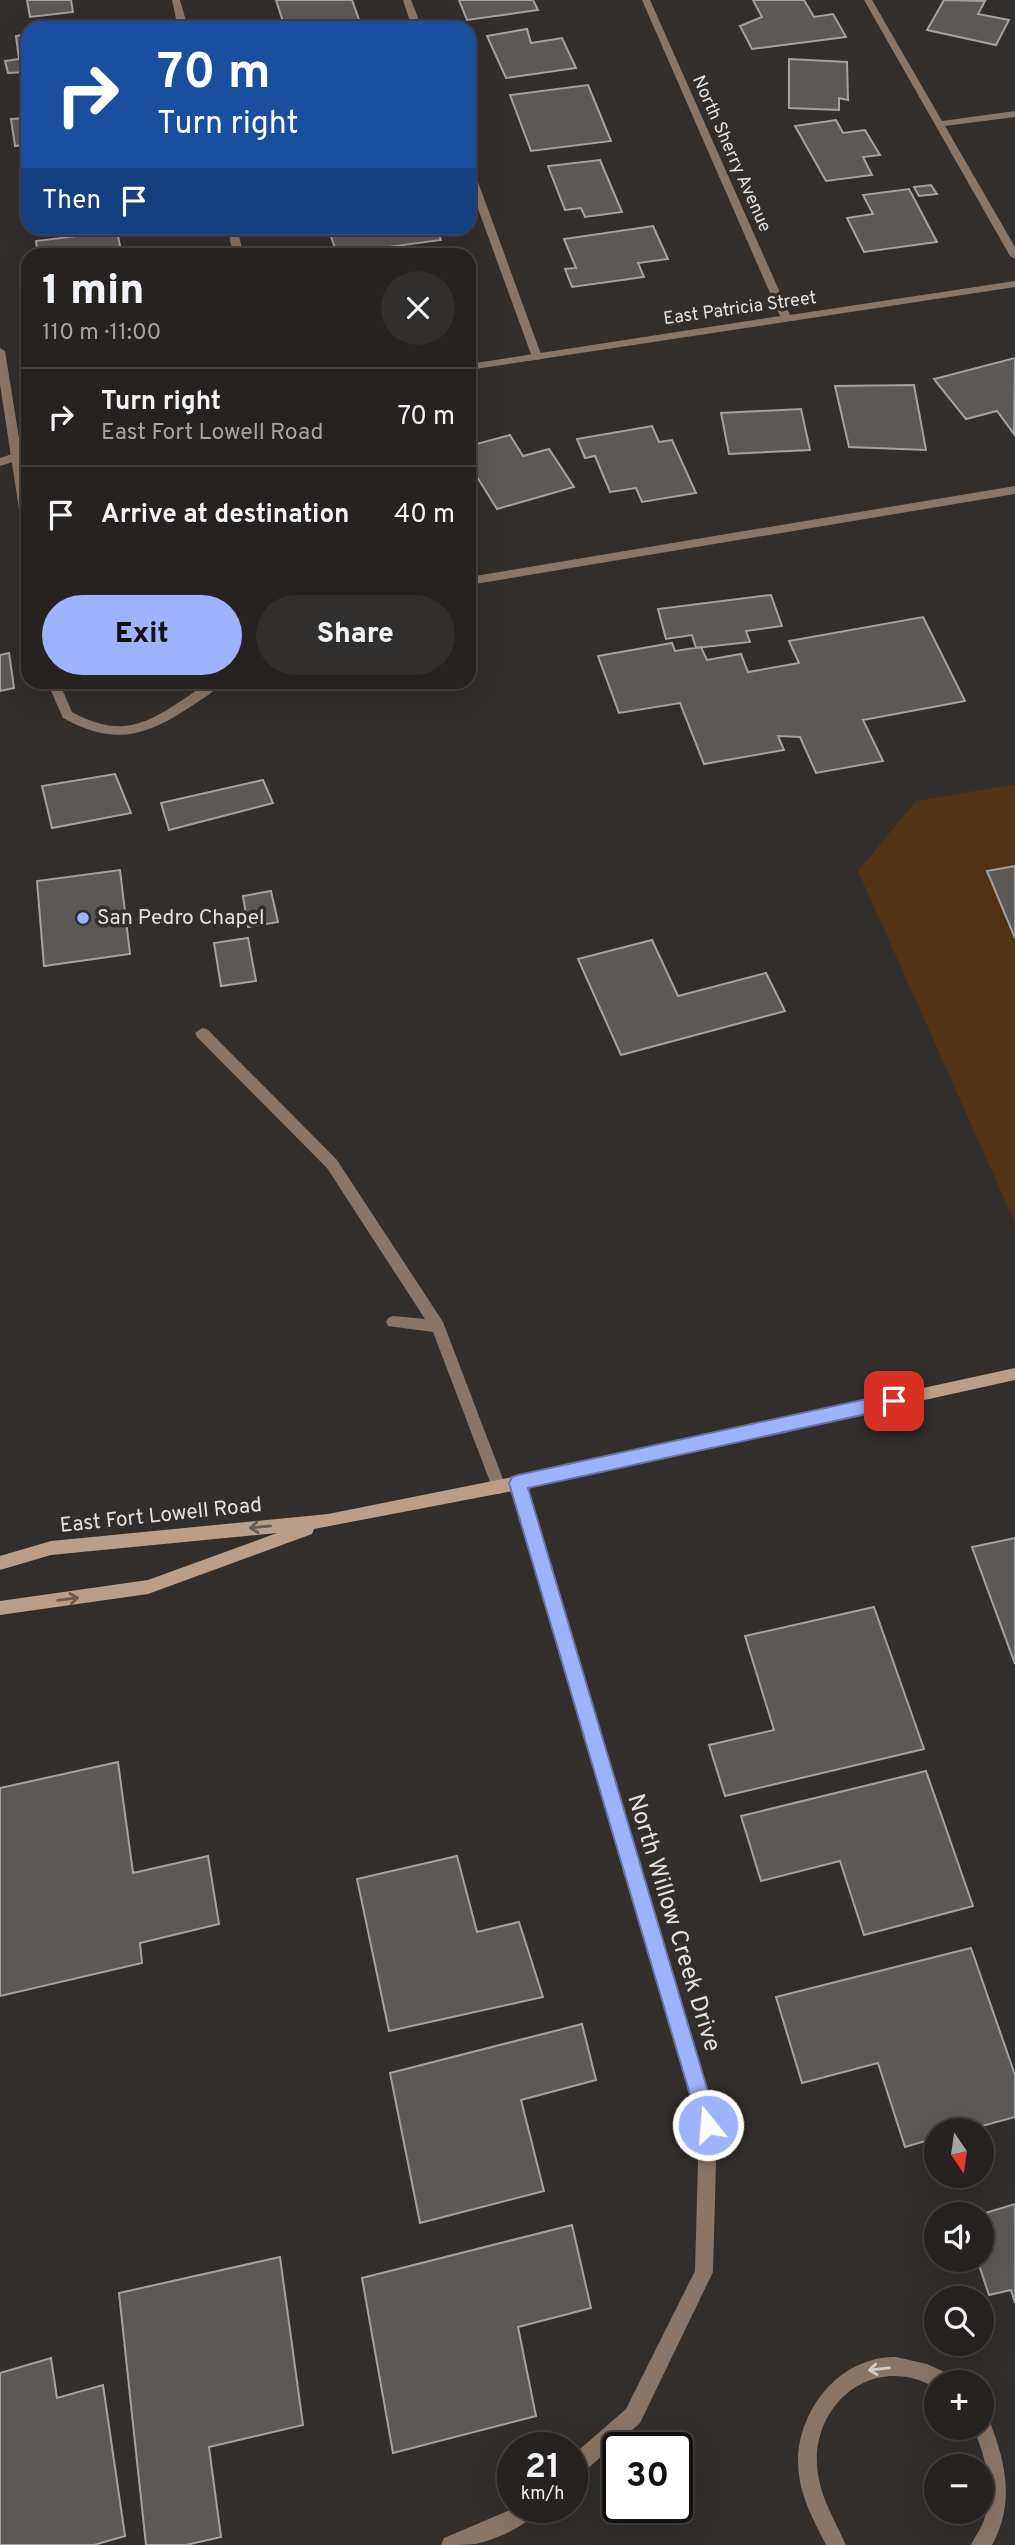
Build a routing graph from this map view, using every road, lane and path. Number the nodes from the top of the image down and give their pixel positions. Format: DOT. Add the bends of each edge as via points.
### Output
graph roads {
  1 [pos="176,0"];
  2 [pos="407,0"];
  3 [pos="646,0"];
  4 [pos="868,0"];
  5 [pos="181,21"];
  6 [pos="414,21"];
  7 [pos="1015,114"];
  8 [pos="939,124"];
  9 [pos="476,190"];
  10 [pos="1015,256"];
  11 [pos="1015,285"];
  12 [pos="787,320"];
  13 [pos="0,351"];
  14 [pos="537,357"];
  15 [pos="476,366"];
  16 [pos="21,450"];
  17 [pos="21,455"];
  18 [pos="0,462"];
  19 [pos="1015,490"];
  20 [pos="476,580"];
  21 [pos="56,689"];
  22 [pos="207,689"];
  23 [pos="202,1033"];
  24 [pos="393,1322"];
  25 [pos="438,1325"];
  26 [pos="1015,1374"];
  27 [pos="518,1483"];
  28 [pos="499,1487"];
  29 [pos="327,1521"];
  30 [pos="0,1563"];
  31 [pos="0,1608"];
  32 [pos="924,2374"];
  33 [pos="988,2440"];
  34 [pos="588,2455"];
  35 [pos="1007,2486"];
  36 [pos="504,2523"];
  37 [pos="451,2545"];
  38 [pos="836,2545"];
  39 [pos="981,2545"];
  1 -- 5 [label="street"];
  2 -- 6 [label="street"];
  3 -- 12 [label="street, North Sherry Avenue"];
  4 -- 8 [label="street"];
  7 -- 8 [label="street"];
  8 -- 10 [label="street"];
  9 -- 14 [label="street"];
  11 -- 12 [label="street, East Patricia Street"];
  12 -- 14 [label="street, East Patricia Street"];
  13 -- 16 [label="street"];
  14 -- 15 [label="street, East Patricia Street"];
  17 -- 18 [label="street"];
  19 -- 20 [label="street"];
  21 -- 22 [label="street" via="67,715 95,729 118,733 134,731 177,710"];
  23 -- 25 [label="street" via="332,1164"];
  24 -- 25 [label="street"];
  25 -- 28 [label="street"];
  26 -- 27 [label="street, East Fort Lowell Road"];
  27 -- 28 [label="street, East Fort Lowell Road"];
  27 -- 34 [label="street, North Willow Creek Drive" via="708,2125 704,2272 633,2416"];
  28 -- 29 [label="street, East Fort Lowell Road"];
  29 -- 30 [label="street, East Fort Lowell Road, one-way" via="51,1548"];
  31 -- 29 [label="street, East Fort Lowell Road, one-way" via="148,1587"];
  32 -- 38 [label="street, one-way" via="907,2367 867,2370 827,2400 808,2450 812,2496"];
  33 -- 35 [label="street"];
  35 -- 39 [label="street"];
  36 -- 37 [label="street"];
}
